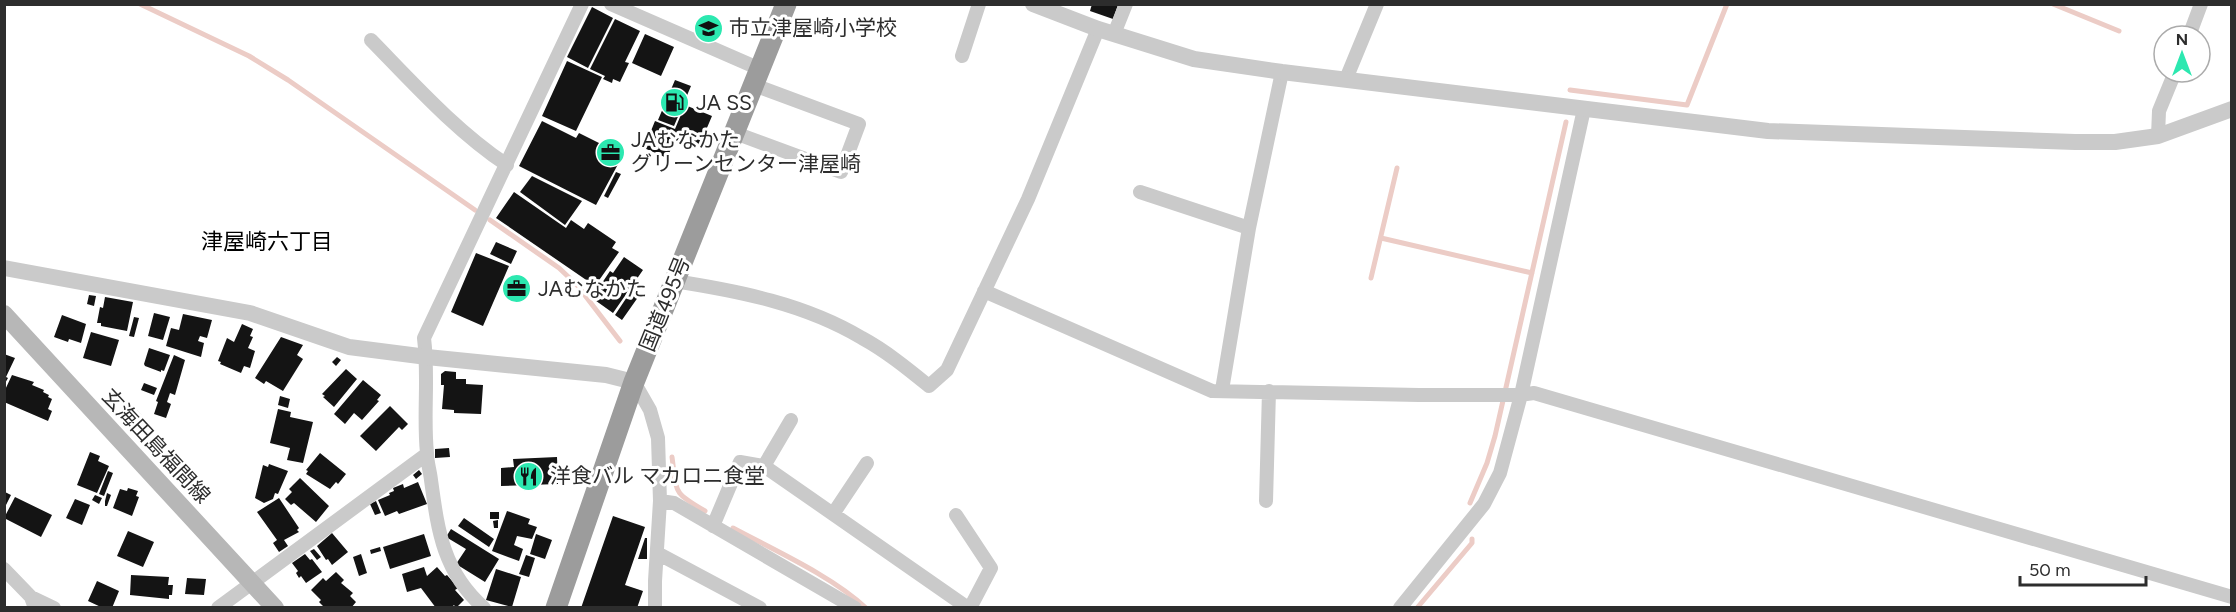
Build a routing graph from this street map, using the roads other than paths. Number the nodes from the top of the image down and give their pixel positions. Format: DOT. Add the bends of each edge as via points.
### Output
graph roads {
  1 [pos="582,4"];
  2 [pos="611,4"];
  3 [pos="786,4"];
  4 [pos="979,4"];
  5 [pos="1033,4"];
  6 [pos="1126,4"];
  7 [pos="1377,4"];
  8 [pos="2201,4"];
  9 [pos="2194,24"];
  10 [pos="1098,29"];
  11 [pos="1114,34"];
  12 [pos="371,40"];
  13 [pos="962,56"];
  14 [pos="1282,72"];
  15 [pos="757,77"];
  16 [pos="1346,79"];
  17 [pos="2170,84"];
  18 [pos="1584,109"];
  19 [pos="2232,109"];
  20 [pos="735,133"];
  21 [pos="2158,136"];
  22 [pos="507,165"];
  23 [pos="1140,192"];
  24 [pos="1249,228"];
  25 [pos="4,268"];
  26 [pos="675,281"];
  27 [pos="984,291"];
  28 [pos="4,314"];
  29 [pos="427,357"];
  30 [pos="634,382"];
  31 [pos="1222,390"];
  32 [pos="1269,391"];
  33 [pos="1521,395"];
  34 [pos="791,420"];
  35 [pos="427,454"];
  36 [pos="867,464"];
  37 [pos="764,466"];
  38 [pos="660,501"];
  39 [pos="1266,501"];
  40 [pos="833,514"];
  41 [pos="956,514"];
  42 [pos="713,526"];
  43 [pos="657,553"];
  44 [pos="4,569"];
  45 [pos="252,583"];
  46 [pos="2232,597"];
  47 [pos="33,602"];
  48 [pos="54,608"];
  49 [pos="218,608"];
  50 [pos="275,608"];
  51 [pos="484,608"];
  52 [pos="556,608"];
  53 [pos="655,608"];
  54 [pos="760,608"];
  55 [pos="855,608"];
  56 [pos="969,608"];
  57 [pos="1400,608"];
  1 -- 22 [label="street"];
  2 -- 15 [label="street"];
  3 -- 15 [label="highway, 国道495号"];
  4 -- 13 [label="street"];
  5 -- 10 [label="street"];
  6 -- 11 [label="street"];
  7 -- 16 [label="street"];
  8 -- 9 [label="street"];
  10 -- 11 [label="street"];
  10 -- 27 [label="street" via="1028,199"];
  11 -- 14 [label="street" via="1194,59"];
  12 -- 22 [label="street" via="428,98 487,152"];
  14 -- 16 [label="street"];
  14 -- 24 [label="street"];
  15 -- 20 [label="highway, 国道495号"];
  15 -- 20 [label="street" via="859,124 841,172"];
  16 -- 18 [label="street"];
  17 -- 21 [label="street" via="2159,111"];
  18 -- 21 [label="street" via="1768,131 2075,142"];
  18 -- 33 [label="street"];
  19 -- 21 [label="street"];
  20 -- 26 [label="highway, 国道495号"];
  22 -- 29 [label="street" via="424,339"];
  23 -- 24 [label="street"];
  24 -- 31 [label="street"];
  25 -- 29 [label="street" via="250,313 349,347"];
  26 -- 27 [label="street" via="730,289 820,318 862,337 929,386 947,370"];
  26 -- 30 [label="highway, 国道495号"];
  27 -- 31 [label="street" via="1185,380 1212,391"];
  28 -- 45 [label="main road, 玄海田島福間線"];
  29 -- 30 [label="street" via="606,375"];
  29 -- 35 [label="street"];
  30 -- 38 [label="street" via="650,410 658,438"];
  30 -- 52 [label="highway, 国道495号"];
  31 -- 32 [label="street"];
  32 -- 33 [label="street"];
  32 -- 39 [label="street"];
  33 -- 46 [label="street" via="1534,393"];
  33 -- 57 [label="street" via="1500,473 1484,504"];
  34 -- 37 [label="street"];
  35 -- 45 [label="street"];
  35 -- 51 [label="street" via="444,553 458,578"];
  36 -- 40 [label="street"];
  37 -- 40 [label="street"];
  37 -- 42 [label="street" via="740,462"];
  38 -- 42 [label="street" via="675,503"];
  38 -- 43 [label="street"];
  40 -- 56 [label="street"];
  41 -- 56 [label="street" via="991,568"];
  42 -- 55 [label="street"];
  43 -- 53 [label="street"];
  43 -- 54 [label="street"];
  44 -- 47 [label="street"];
  45 -- 49 [label="street"];
  45 -- 50 [label="main road, 玄海田島福間線"];
  47 -- 48 [label="street"];
}
